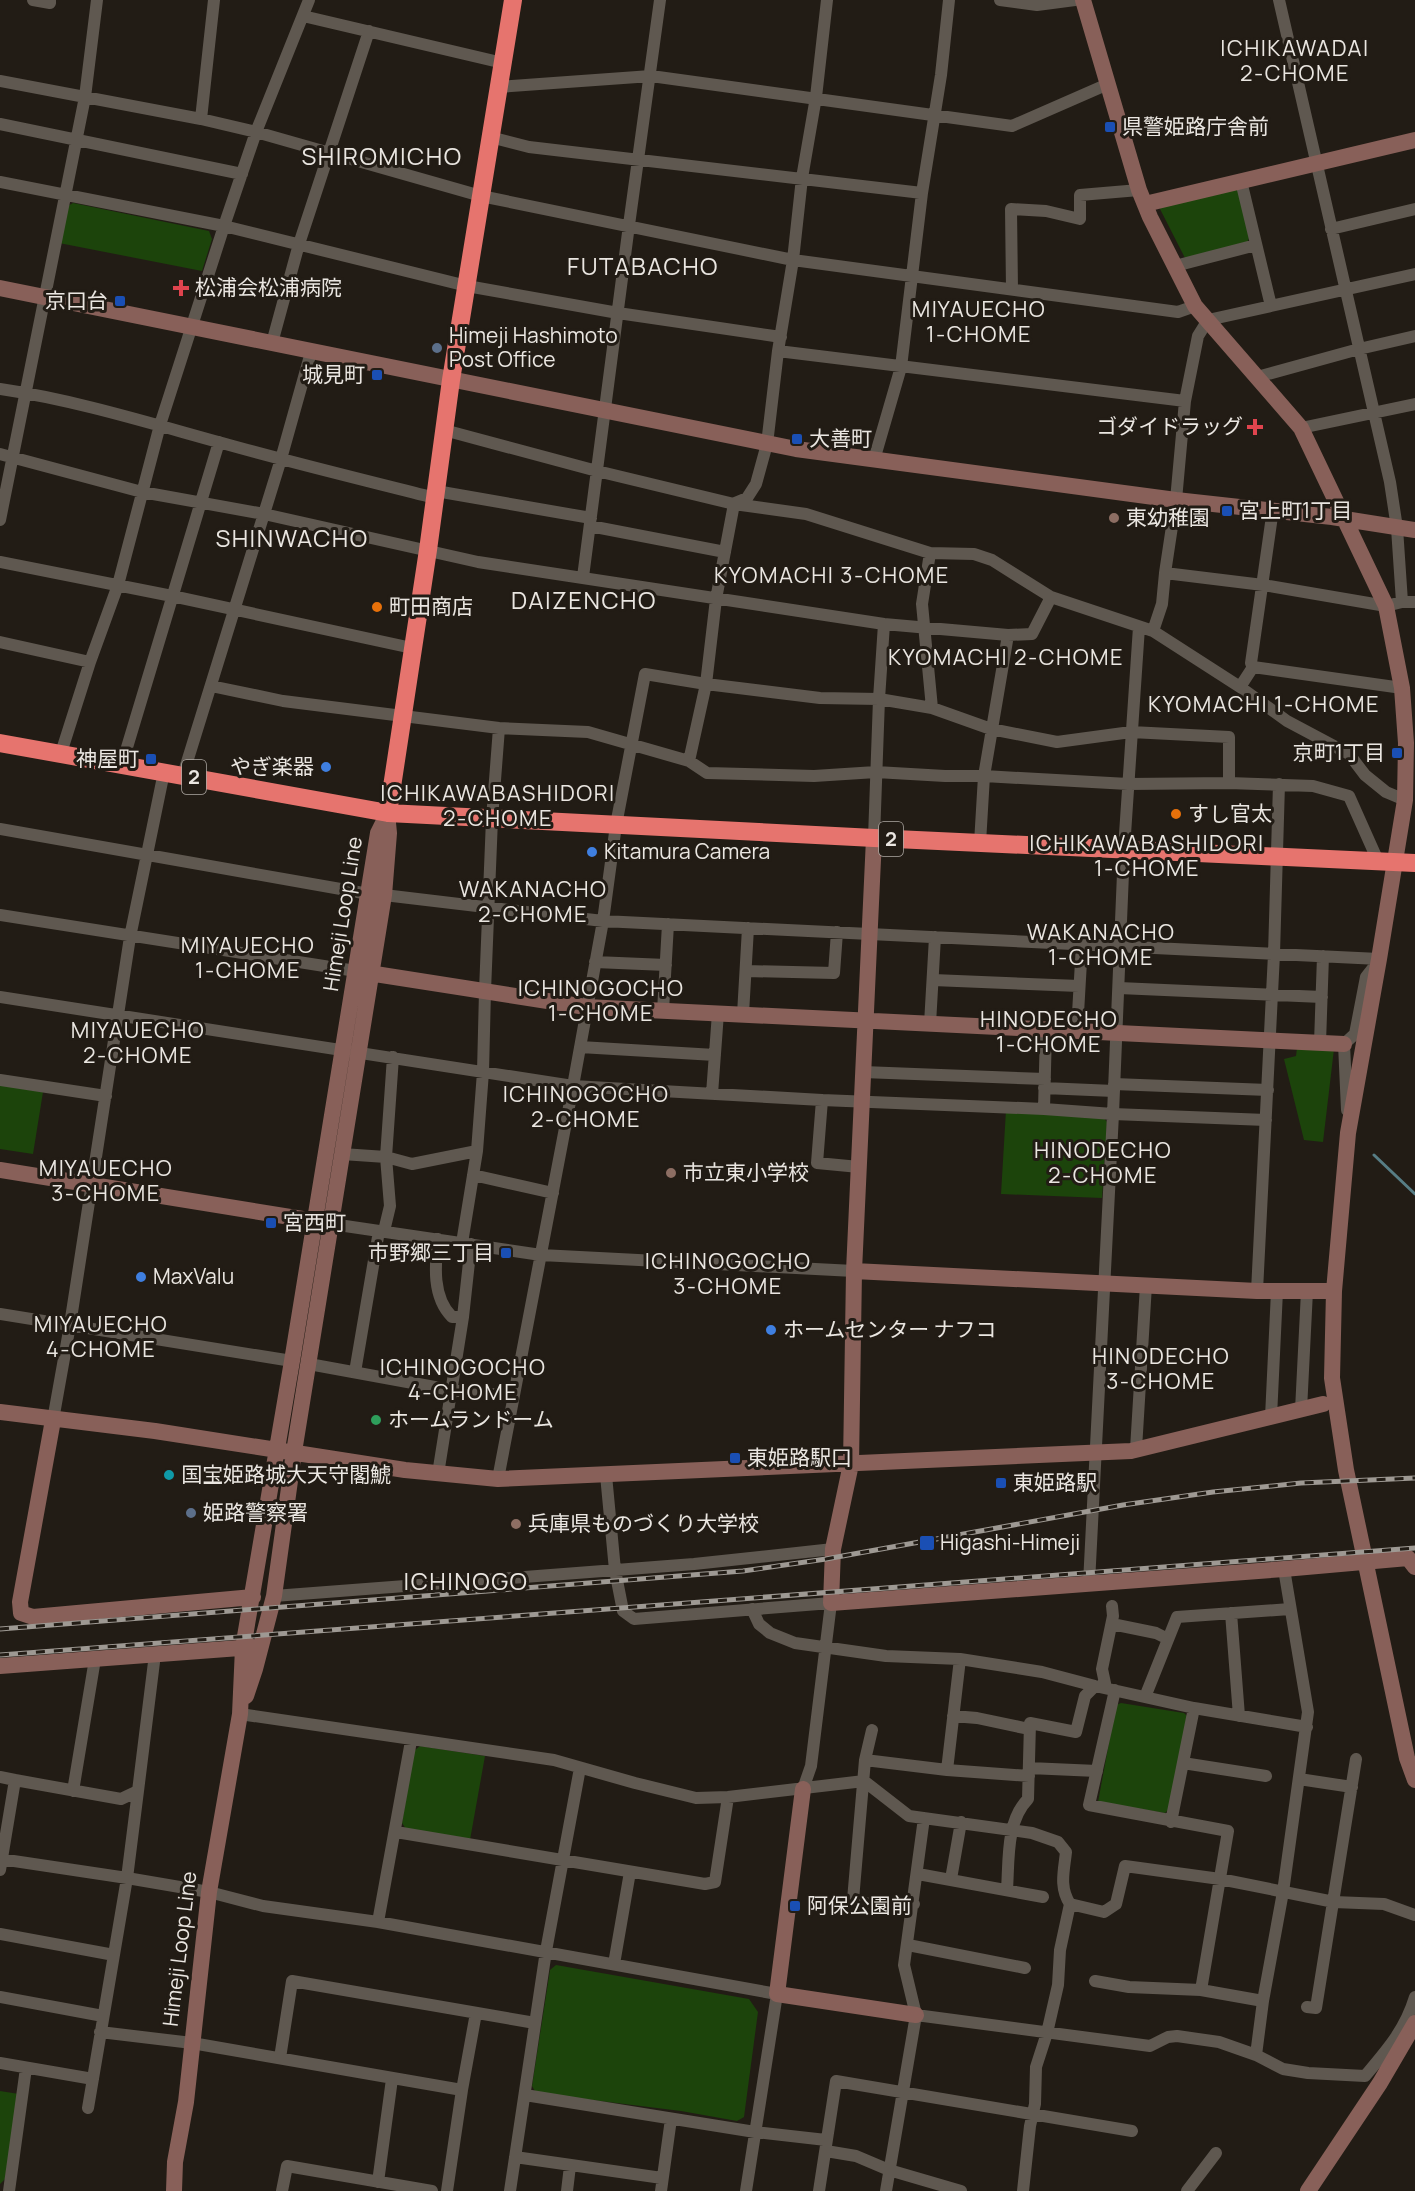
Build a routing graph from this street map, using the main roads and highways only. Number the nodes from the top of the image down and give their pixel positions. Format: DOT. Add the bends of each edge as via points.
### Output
graph roads {
  1 [pos="513,0"];
  2 [pos="0,743"];
  3 [pos="388,813"];
  4 [pos="1415,863"];
  1 -- 3 [label="highway" via="451,380"];
  2 -- 3 [label="highway, 2"];
  3 -- 4 [label="highway, 2"];
}
